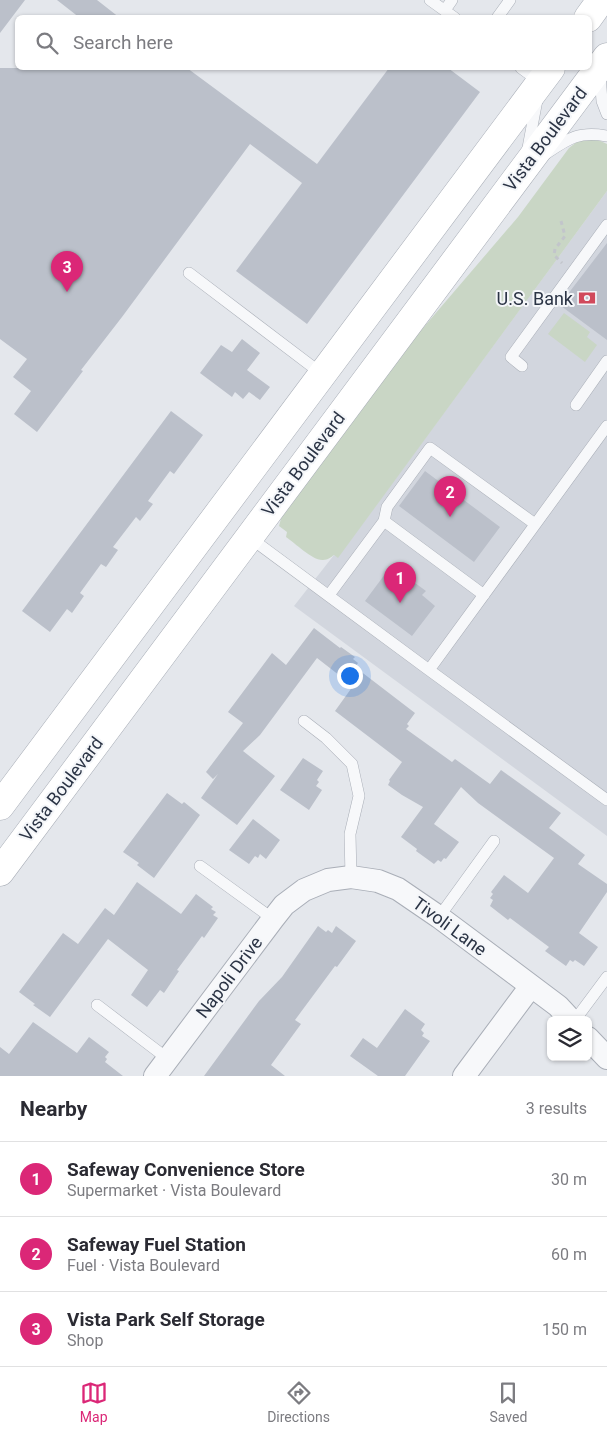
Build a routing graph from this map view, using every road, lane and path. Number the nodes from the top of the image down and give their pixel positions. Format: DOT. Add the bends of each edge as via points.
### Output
graph roads {
  1 [pos="430,0"];
  2 [pos="452,0"];
  3 [pos="510,0"];
  4 [pos="601,0"];
  5 [pos="445,10"];
  6 [pos="451,15"];
  7 [pos="499,15"];
  8 [pos="590,15"];
  9 [pos="604,61"];
  10 [pos="538,72"];
  11 [pos="607,114"];
  12 [pos="607,136"];
  13 [pos="524,167"];
  14 [pos="561,221"];
  15 [pos="607,225"];
  16 [pos="189,272"];
  17 [pos="573,272"];
  18 [pos="607,361"];
  19 [pos="522,366"];
  20 [pos="322,374"];
  21 [pos="576,405"];
  22 [pos="607,426"];
  23 [pos="384,521"];
  24 [pos="536,524"];
  25 [pos="249,537"];
  26 [pos="329,595"];
  27 [pos="484,595"];
  28 [pos="429,670"];
  29 [pos="304,721"];
  30 [pos="607,799"];
  31 [pos="0,806"];
  32 [pos="494,841"];
  33 [pos="200,866"];
  34 [pos="0,872"];
  35 [pos="351,877"];
  36 [pos="312,887"];
  37 [pos="439,917"];
  38 [pos="272,919"];
  39 [pos="607,977"];
  40 [pos="531,986"];
  41 [pos="97,1005"];
  42 [pos="567,1016"];
  43 [pos="578,1016"];
  44 [pos="592,1042"];
  45 [pos="607,1058"];
  46 [pos="162,1067"];
  47 [pos="464,1076"];
  1 -- 5 [label="lane"];
  2 -- 5 [label="lane"];
  3 -- 7 [label="lane"];
  4 -- 8 [label="main road"];
  5 -- 6 [label="lane"];
  9 -- 11 [label="lane" via="602,102"];
  9 -- 13 [label="main road, Vista Boulevard"];
  10 -- 13 [label="lane"];
  10 -- 20 [label="main road"];
  12 -- 13 [label="lane" via="586,134 572,137"];
  13 -- 25 [label="main road, Vista Boulevard"];
  14 -- 17 [label="path" via="565,236 554,255"];
  15 -- 17 [label="lane"];
  16 -- 20 [label="lane"];
  17 -- 19 [label="lane" via="511,357"];
  18 -- 21 [label="lane"];
  20 -- 31 [label="main road"];
  22 -- 24 [label="lane"];
  23 -- 24 [label="lane" via="387,507 430,448"];
  23 -- 26 [label="lane"];
  23 -- 27 [label="lane"];
  24 -- 27 [label="lane"];
  25 -- 26 [label="lane"];
  25 -- 34 [label="main road, Vista Boulevard"];
  26 -- 28 [label="lane"];
  27 -- 28 [label="lane"];
  28 -- 30 [label="lane"];
  29 -- 35 [label="lane" via="352,764 359,796 350,834"];
  32 -- 37 [label="lane"];
  33 -- 38 [label="lane"];
  35 -- 36 [label="street, Tivoli Lane" via="328,880"];
  35 -- 37 [label="street, Tivoli Lane" via="378,881 398,889"];
  36 -- 38 [label="street, Napoli Drive" via="284,905"];
  37 -- 40 [label="street, Tivoli Lane"];
  38 -- 46 [label="street, Napoli Drive"];
  39 -- 43 [label="lane"];
  40 -- 42 [label="street, Tivoli Lane"];
  40 -- 47 [label="street"];
  41 -- 46 [label="lane"];
  44 -- 45 [label="street"];
}
